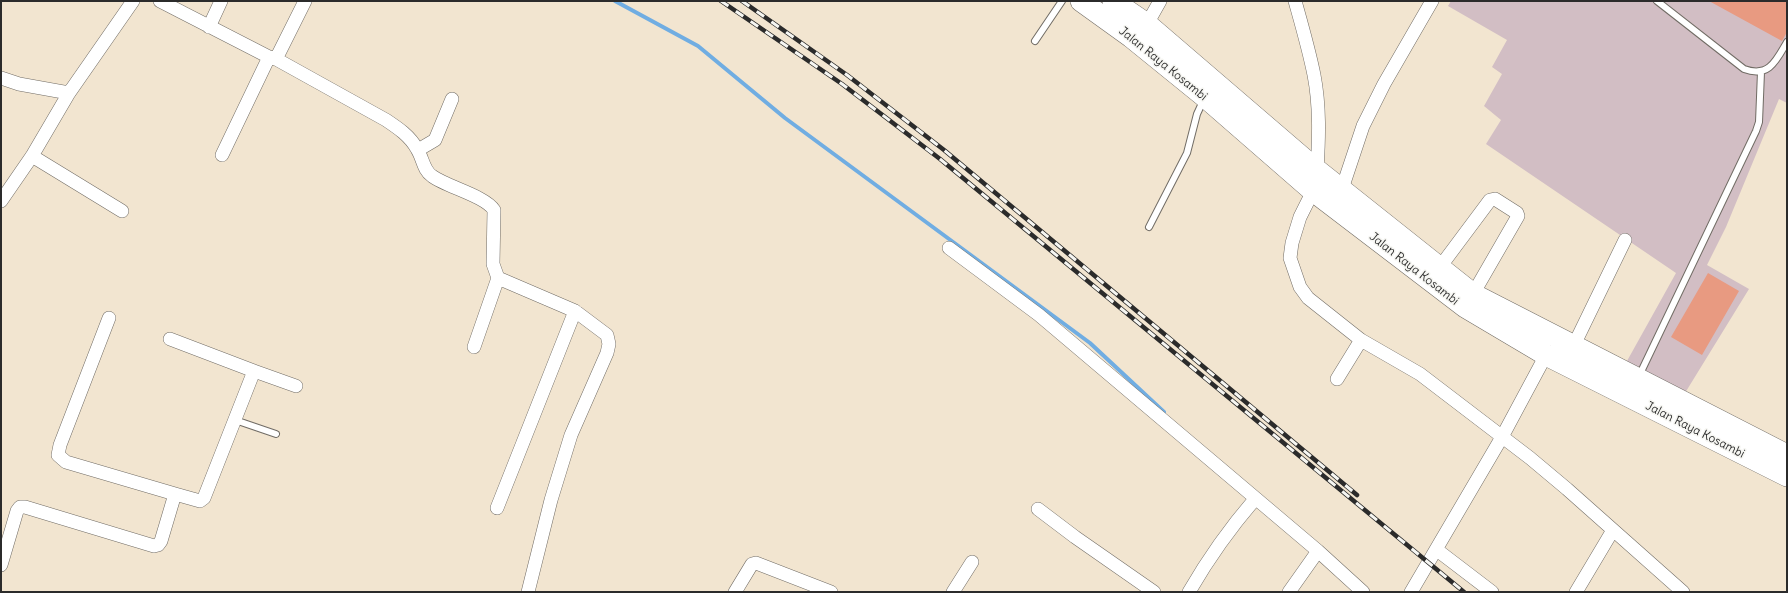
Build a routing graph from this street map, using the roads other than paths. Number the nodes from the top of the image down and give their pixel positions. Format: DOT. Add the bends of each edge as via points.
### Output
graph roads {
  1 [pos="133,1"];
  2 [pos="160,1"];
  3 [pos="221,1"];
  4 [pos="305,1"];
  5 [pos="1062,1"];
  6 [pos="1081,1"];
  7 [pos="1114,1"];
  8 [pos="1160,1"];
  9 [pos="1295,1"];
  10 [pos="1432,1"];
  11 [pos="1657,1"];
  12 [pos="1147,24"];
  13 [pos="209,26"];
  14 [pos="1035,41"];
  15 [pos="1787,42"];
  16 [pos="273,58"];
  17 [pos="1761,72"];
  18 [pos="1,78"];
  19 [pos="69,93"];
  20 [pos="1205,97"];
  21 [pos="452,98"];
  22 [pos="418,150"];
  23 [pos="222,155"];
  24 [pos="32,156"];
  25 [pos="1317,170"];
  26 [pos="1342,189"];
  27 [pos="1314,191"];
  28 [pos="1,201"];
  29 [pos="122,211"];
  30 [pos="1149,227"];
  31 [pos="1625,240"];
  32 [pos="949,248"];
  33 [pos="1440,267"];
  34 [pos="498,278"];
  35 [pos="1474,294"];
  36 [pos="575,310"];
  37 [pos="109,318"];
  38 [pos="170,338"];
  39 [pos="1360,340"];
  40 [pos="1574,345"];
  41 [pos="474,347"];
  42 [pos="1546,356"];
  43 [pos="254,371"];
  44 [pos="1638,379"];
  45 [pos="1337,380"];
  46 [pos="296,386"];
  47 [pos="235,420"];
  48 [pos="276,434"];
  49 [pos="1502,437"];
  50 [pos="1787,455"];
  51 [pos="1787,476"];
  52 [pos="175,494"];
  53 [pos="1255,499"];
  54 [pos="497,508"];
  55 [pos="1038,509"];
  56 [pos="1613,530"];
  57 [pos="1437,550"];
  58 [pos="1318,551"];
  59 [pos="972,562"];
  60 [pos="1,565"];
  61 [pos="528,592"];
  62 [pos="735,592"];
  63 [pos="831,592"];
  64 [pos="953,592"];
  65 [pos="1154,592"];
  66 [pos="1189,592"];
  67 [pos="1289,592"];
  68 [pos="1363,592"];
  69 [pos="1411,592"];
  70 [pos="1492,592"];
  71 [pos="1576,592"];
  72 [pos="1683,592"];
  1 -- 19 [label="street"];
  2 -- 13 [label="street"];
  3 -- 13 [label="street"];
  4 -- 16 [label="street"];
  5 -- 14 [label="lane"];
  6 -- 20 [label="highway, Jalan Raya Kosambi" via="1131,37"];
  7 -- 12 [label="highway, Jalan Raya Kosambi"];
  8 -- 12 [label="street"];
  9 -- 25 [label="street" via="1314,76 1318,118"];
  10 -- 26 [label="street" via="1363,126"];
  11 -- 17 [label="lane" via="1744,69"];
  12 -- 25 [label="highway, Jalan Raya Kosambi"];
  13 -- 16 [label="street"];
  15 -- 17 [label="lane" via="1776,61"];
  16 -- 22 [label="street" via="386,120 410,138"];
  16 -- 23 [label="street"];
  17 -- 44 [label="lane" via="1756,131"];
  18 -- 19 [label="street"];
  19 -- 24 [label="street"];
  20 -- 27 [label="highway, Jalan Raya Kosambi"];
  20 -- 30 [label="lane" via="1197,114 1187,153"];
  21 -- 22 [label="street" via="435,140"];
  22 -- 34 [label="street" via="423,165 431,176 486,203 494,210 493,264"];
  24 -- 28 [label="street"];
  24 -- 29 [label="street"];
  25 -- 26 [label="highway, Jalan Raya Kosambi"];
  26 -- 33 [label="highway, Jalan Raya Kosambi"];
  27 -- 39 [label="street" via="1300,217 1292,243 1290,258 1293,272 1308,298"];
  27 -- 42 [label="highway, Jalan Raya Kosambi" via="1465,307"];
  31 -- 40 [label="street"];
  32 -- 53 [label="street" via="1039,315"];
  33 -- 35 [label="highway, Jalan Raya Kosambi"];
  33 -- 35 [label="street" via="1490,200 1495,200 1517,213 1518,216"];
  34 -- 36 [label="street"];
  34 -- 41 [label="street"];
  35 -- 40 [label="highway, Jalan Raya Kosambi"];
  36 -- 54 [label="street"];
  36 -- 61 [label="street" via="607,335 608,348 571,435 551,500"];
  37 -- 52 [label="street" via="58,456 66,462"];
  38 -- 43 [label="street"];
  39 -- 45 [label="street"];
  39 -- 49 [label="street" via="1420,374"];
  40 -- 44 [label="highway, Jalan Raya Kosambi"];
  42 -- 49 [label="street"];
  42 -- 51 [label="highway, Jalan Raya Kosambi"];
  43 -- 46 [label="street"];
  43 -- 47 [label="street"];
  44 -- 50 [label="highway, Jalan Raya Kosambi"];
  47 -- 48 [label="lane"];
  47 -- 52 [label="street" via="204,498 200,500"];
  49 -- 56 [label="street"];
  49 -- 57 [label="street"];
  52 -- 60 [label="street" via="161,541 154,546 20,507"];
  53 -- 58 [label="street"];
  53 -- 66 [label="street" via="1207,561"];
  55 -- 65 [label="street"];
  56 -- 71 [label="street"];
  56 -- 72 [label="street"];
  57 -- 69 [label="street"];
  57 -- 70 [label="street"];
  58 -- 67 [label="street"];
  58 -- 68 [label="street"];
  59 -- 64 [label="street"];
  62 -- 63 [label="street" via="752,564 756,563"];
}
